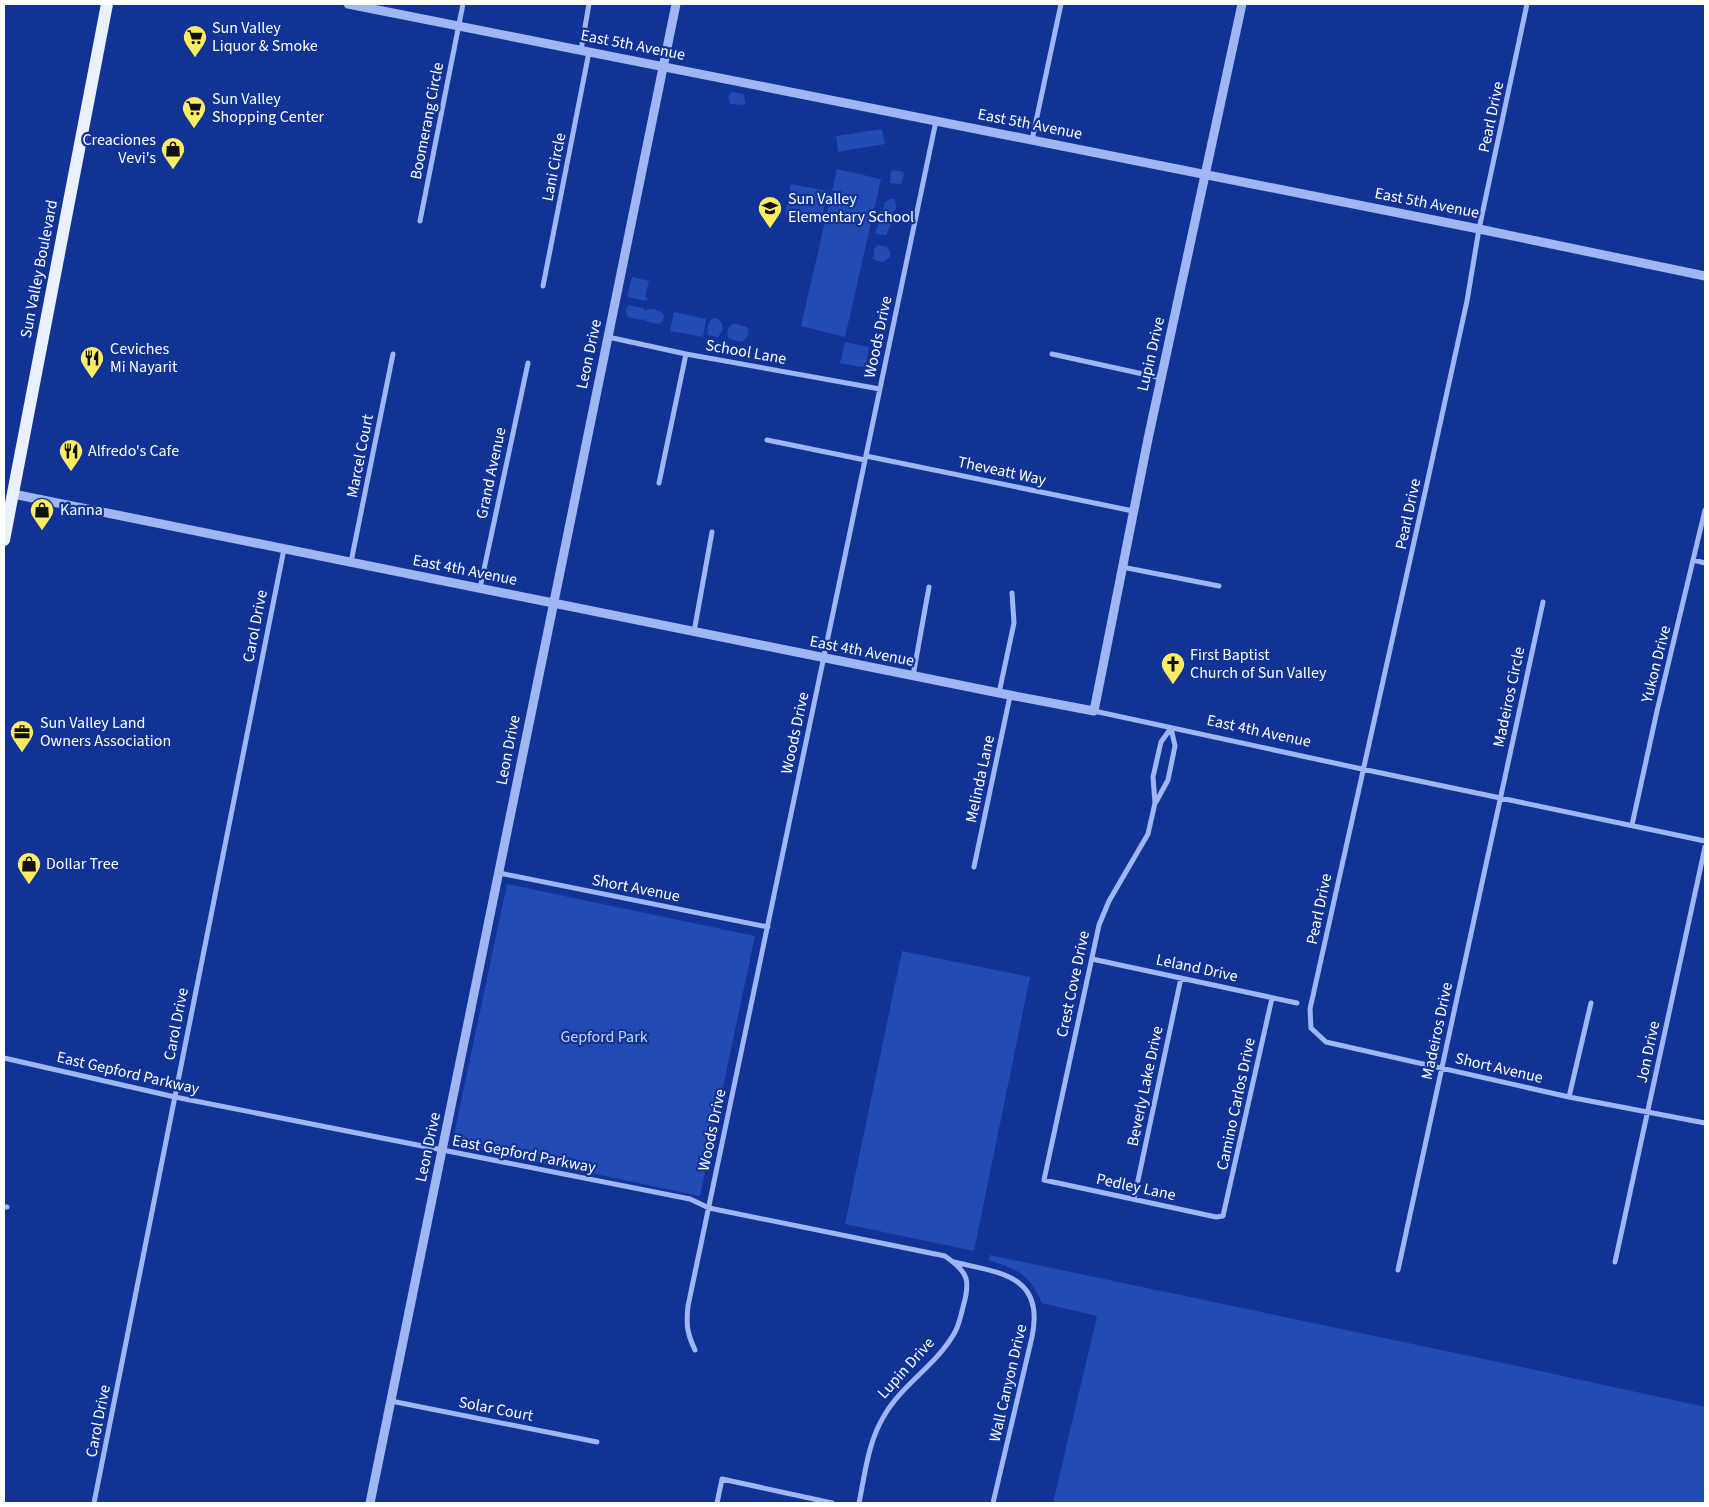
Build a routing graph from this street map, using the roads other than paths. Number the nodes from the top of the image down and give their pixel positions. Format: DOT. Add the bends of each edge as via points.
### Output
graph roads {
  1 [pos="107,4"];
  2 [pos="348,4"];
  3 [pos="463,4"];
  4 [pos="590,4"];
  5 [pos="676,4"];
  6 [pos="1062,4"];
  7 [pos="1242,4"];
  8 [pos="1527,4"];
  9 [pos="458,26"];
  10 [pos="585,51"];
  11 [pos="663,66"];
  12 [pos="936,121"];
  13 [pos="1032,140"];
  14 [pos="1206,174"];
  15 [pos="420,221"];
  16 [pos="1479,229"];
  17 [pos="1705,276"];
  18 [pos="543,286"];
  19 [pos="608,337"];
  20 [pos="393,354"];
  21 [pos="686,354"];
  22 [pos="1052,354"];
  23 [pos="528,363"];
  24 [pos="1161,378"];
  25 [pos="880,389"];
  26 [pos="767,440"];
  27 [pos="866,458"];
  28 [pos="659,483"];
  29 [pos="8,493"];
  30 [pos="1705,510"];
  31 [pos="1133,511"];
  32 [pos="712,532"];
  33 [pos="4,540"];
  34 [pos="284,549"];
  35 [pos="1693,560"];
  36 [pos="351,562"];
  37 [pos="1705,563"];
  38 [pos="1121,567"];
  39 [pos="1219,586"];
  40 [pos="929,587"];
  41 [pos="480,588"];
  42 [pos="1012,593"];
  43 [pos="554,602"];
  44 [pos="1543,602"];
  45 [pos="694,632"];
  46 [pos="824,658"];
  47 [pos="913,676"];
  48 [pos="999,693"];
  49 [pos="1010,696"];
  50 [pos="1094,711"];
  51 [pos="1171,728"];
  52 [pos="1362,769"];
  53 [pos="1500,798"];
  54 [pos="1155,803"];
  55 [pos="1632,825"];
  56 [pos="1705,841"];
  57 [pos="1705,847"];
  58 [pos="974,867"];
  59 [pos="499,873"];
  60 [pos="768,927"];
  61 [pos="1092,958"];
  62 [pos="1181,978"];
  63 [pos="1272,998"];
  64 [pos="1591,1002"];
  65 [pos="1296,1003"];
  66 [pos="1311,1028"];
  67 [pos="4,1058"];
  68 [pos="1442,1068"];
  69 [pos="175,1097"];
  70 [pos="1569,1097"];
  71 [pos="1648,1111"];
  72 [pos="1705,1123"];
  73 [pos="442,1150"];
  74 [pos="1044,1180"];
  75 [pos="1134,1199"];
  76 [pos="709,1208"];
  77 [pos="1223,1216"];
  78 [pos="951,1261"];
  79 [pos="1615,1262"];
  80 [pos="1398,1270"];
  81 [pos="695,1350"];
  82 [pos="391,1401"];
  83 [pos="597,1442"];
  84 [pos="94,1503"];
  85 [pos="370,1503"];
  86 [pos="716,1503"];
  87 [pos="832,1503"];
  88 [pos="858,1503"];
  89 [pos="994,1503"];
  1 -- 29 [label="main road, Sun Valley Boulevard"];
  2 -- 9 [label="street, East 5th Avenue"];
  3 -- 9 [label="street, Boomerang Circle"];
  4 -- 10 [label="street, Lani Circle"];
  5 -- 11 [label="street, Leon Drive"];
  6 -- 13 [label="street"];
  7 -- 14 [label="street, Lupin Drive"];
  8 -- 16 [label="street, Pearl Drive"];
  9 -- 10 [label="street, East 5th Avenue"];
  9 -- 15 [label="street, Boomerang Circle"];
  10 -- 11 [label="street, East 5th Avenue"];
  10 -- 18 [label="street, Lani Circle"];
  11 -- 12 [label="street, East 5th Avenue"];
  11 -- 19 [label="street, Leon Drive"];
  12 -- 13 [label="street, East 5th Avenue"];
  12 -- 25 [label="street, Woods Drive"];
  13 -- 14 [label="street, East 5th Avenue"];
  14 -- 16 [label="street, East 5th Avenue"];
  14 -- 24 [label="street, Lupin Drive"];
  16 -- 17 [label="street, East 5th Avenue"];
  16 -- 52 [label="street, Pearl Drive" via="1405,586"];
  19 -- 21 [label="street, School Lane"];
  19 -- 43 [label="street, Leon Drive"];
  20 -- 36 [label="street, Marcel Court"];
  21 -- 25 [label="street, School Lane"];
  21 -- 28 [label="street"];
  22 -- 24 [label="street"];
  23 -- 41 [label="street, Grand Avenue"];
  24 -- 31 [label="street, Lupin Drive"];
  25 -- 27 [label="street, Woods Drive"];
  26 -- 27 [label="street, Theveatt Way"];
  27 -- 31 [label="street, Theveatt Way"];
  27 -- 46 [label="street, Woods Drive"];
  29 -- 33 [label="main road, Sun Valley Boulevard"];
  29 -- 34 [label="street, East 4th Avenue"];
  30 -- 35 [label="street, Yukon Drive"];
  31 -- 38 [label="street, Lupin Drive"];
  32 -- 45 [label="street"];
  34 -- 36 [label="street, East 4th Avenue"];
  34 -- 69 [label="street, Carol Drive"];
  35 -- 37 [label="street"];
  35 -- 55 [label="street, Yukon Drive"];
  36 -- 41 [label="street, East 4th Avenue"];
  38 -- 39 [label="street"];
  38 -- 50 [label="street, Lupin Drive"];
  40 -- 47 [label="street"];
  41 -- 43 [label="street, East 4th Avenue"];
  42 -- 48 [label="street" via="1014,623"];
  43 -- 45 [label="street, East 4th Avenue"];
  43 -- 59 [label="street, Leon Drive"];
  44 -- 53 [label="street, Madeiros Circle"];
  45 -- 46 [label="street, East 4th Avenue"];
  46 -- 47 [label="street, East 4th Avenue"];
  46 -- 60 [label="street, Woods Drive"];
  47 -- 48 [label="street, East 4th Avenue"];
  48 -- 49 [label="street, East 4th Avenue"];
  49 -- 50 [label="street, East 4th Avenue"];
  49 -- 58 [label="street, Melinda Lane"];
  50 -- 51 [label="street, East 4th Avenue"];
  51 -- 52 [label="street, East 4th Avenue"];
  51 -- 54 [label="street, Crest Cove Drive" via="1161,742 1153,777"];
  51 -- 54 [label="street, Crest Cove Drive" via="1175,746 1168,780"];
  52 -- 53 [label="street, East 4th Avenue"];
  52 -- 66 [label="street, Pearl Drive" via="1310,1009"];
  53 -- 55 [label="street, East 4th Avenue"];
  53 -- 68 [label="street, Madeiros Drive"];
  54 -- 61 [label="street, Crest Cove Drive" via="1148,834 1102,915"];
  55 -- 56 [label="street, East 4th Avenue"];
  57 -- 71 [label="street, Jon Drive"];
  59 -- 60 [label="street, Short Avenue"];
  59 -- 73 [label="street, Leon Drive"];
  60 -- 76 [label="street, Woods Drive"];
  61 -- 62 [label="street, Leland Drive"];
  61 -- 74 [label="street, Crest Cove Drive"];
  62 -- 63 [label="street, Leland Drive"];
  62 -- 75 [label="street, Beverly Lake Drive"];
  63 -- 65 [label="street, Leland Drive"];
  63 -- 77 [label="street, Camino Carlos Drive"];
  64 -- 70 [label="street"];
  66 -- 68 [label="street, Short Avenue" via="1326,1042"];
  67 -- 69 [label="street, East Gepford Parkway"];
  68 -- 70 [label="street, Short Avenue"];
  68 -- 80 [label="street, Madeiros Drive"];
  69 -- 73 [label="street, East Gepford Parkway"];
  69 -- 84 [label="street, Carol Drive"];
  70 -- 71 [label="street, Short Avenue"];
  71 -- 72 [label="street, Short Avenue"];
  71 -- 79 [label="street, Jon Drive"];
  73 -- 76 [label="street, East Gepford Parkway" via="690,1199"];
  73 -- 82 [label="street, Leon Drive"];
  74 -- 75 [label="street, Pedley Lane"];
  75 -- 77 [label="street, Pedley Lane"];
  76 -- 78 [label="street, East Gepford Parkway" via="945,1256"];
  76 -- 81 [label="street, Woods Drive" via="686,1324"];
  78 -- 88 [label="street, Lupin Drive" via="964,1274 968,1290 957,1330 937,1358 884,1414 872,1444"];
  78 -- 89 [label="street, Wall Canyon Drive" via="1014,1279 1028,1293 1035,1312"];
  82 -- 83 [label="street, Solar Court"];
  82 -- 85 [label="street, Leon Drive"];
  86 -- 87 [label="street" via="722,1479"];
}
